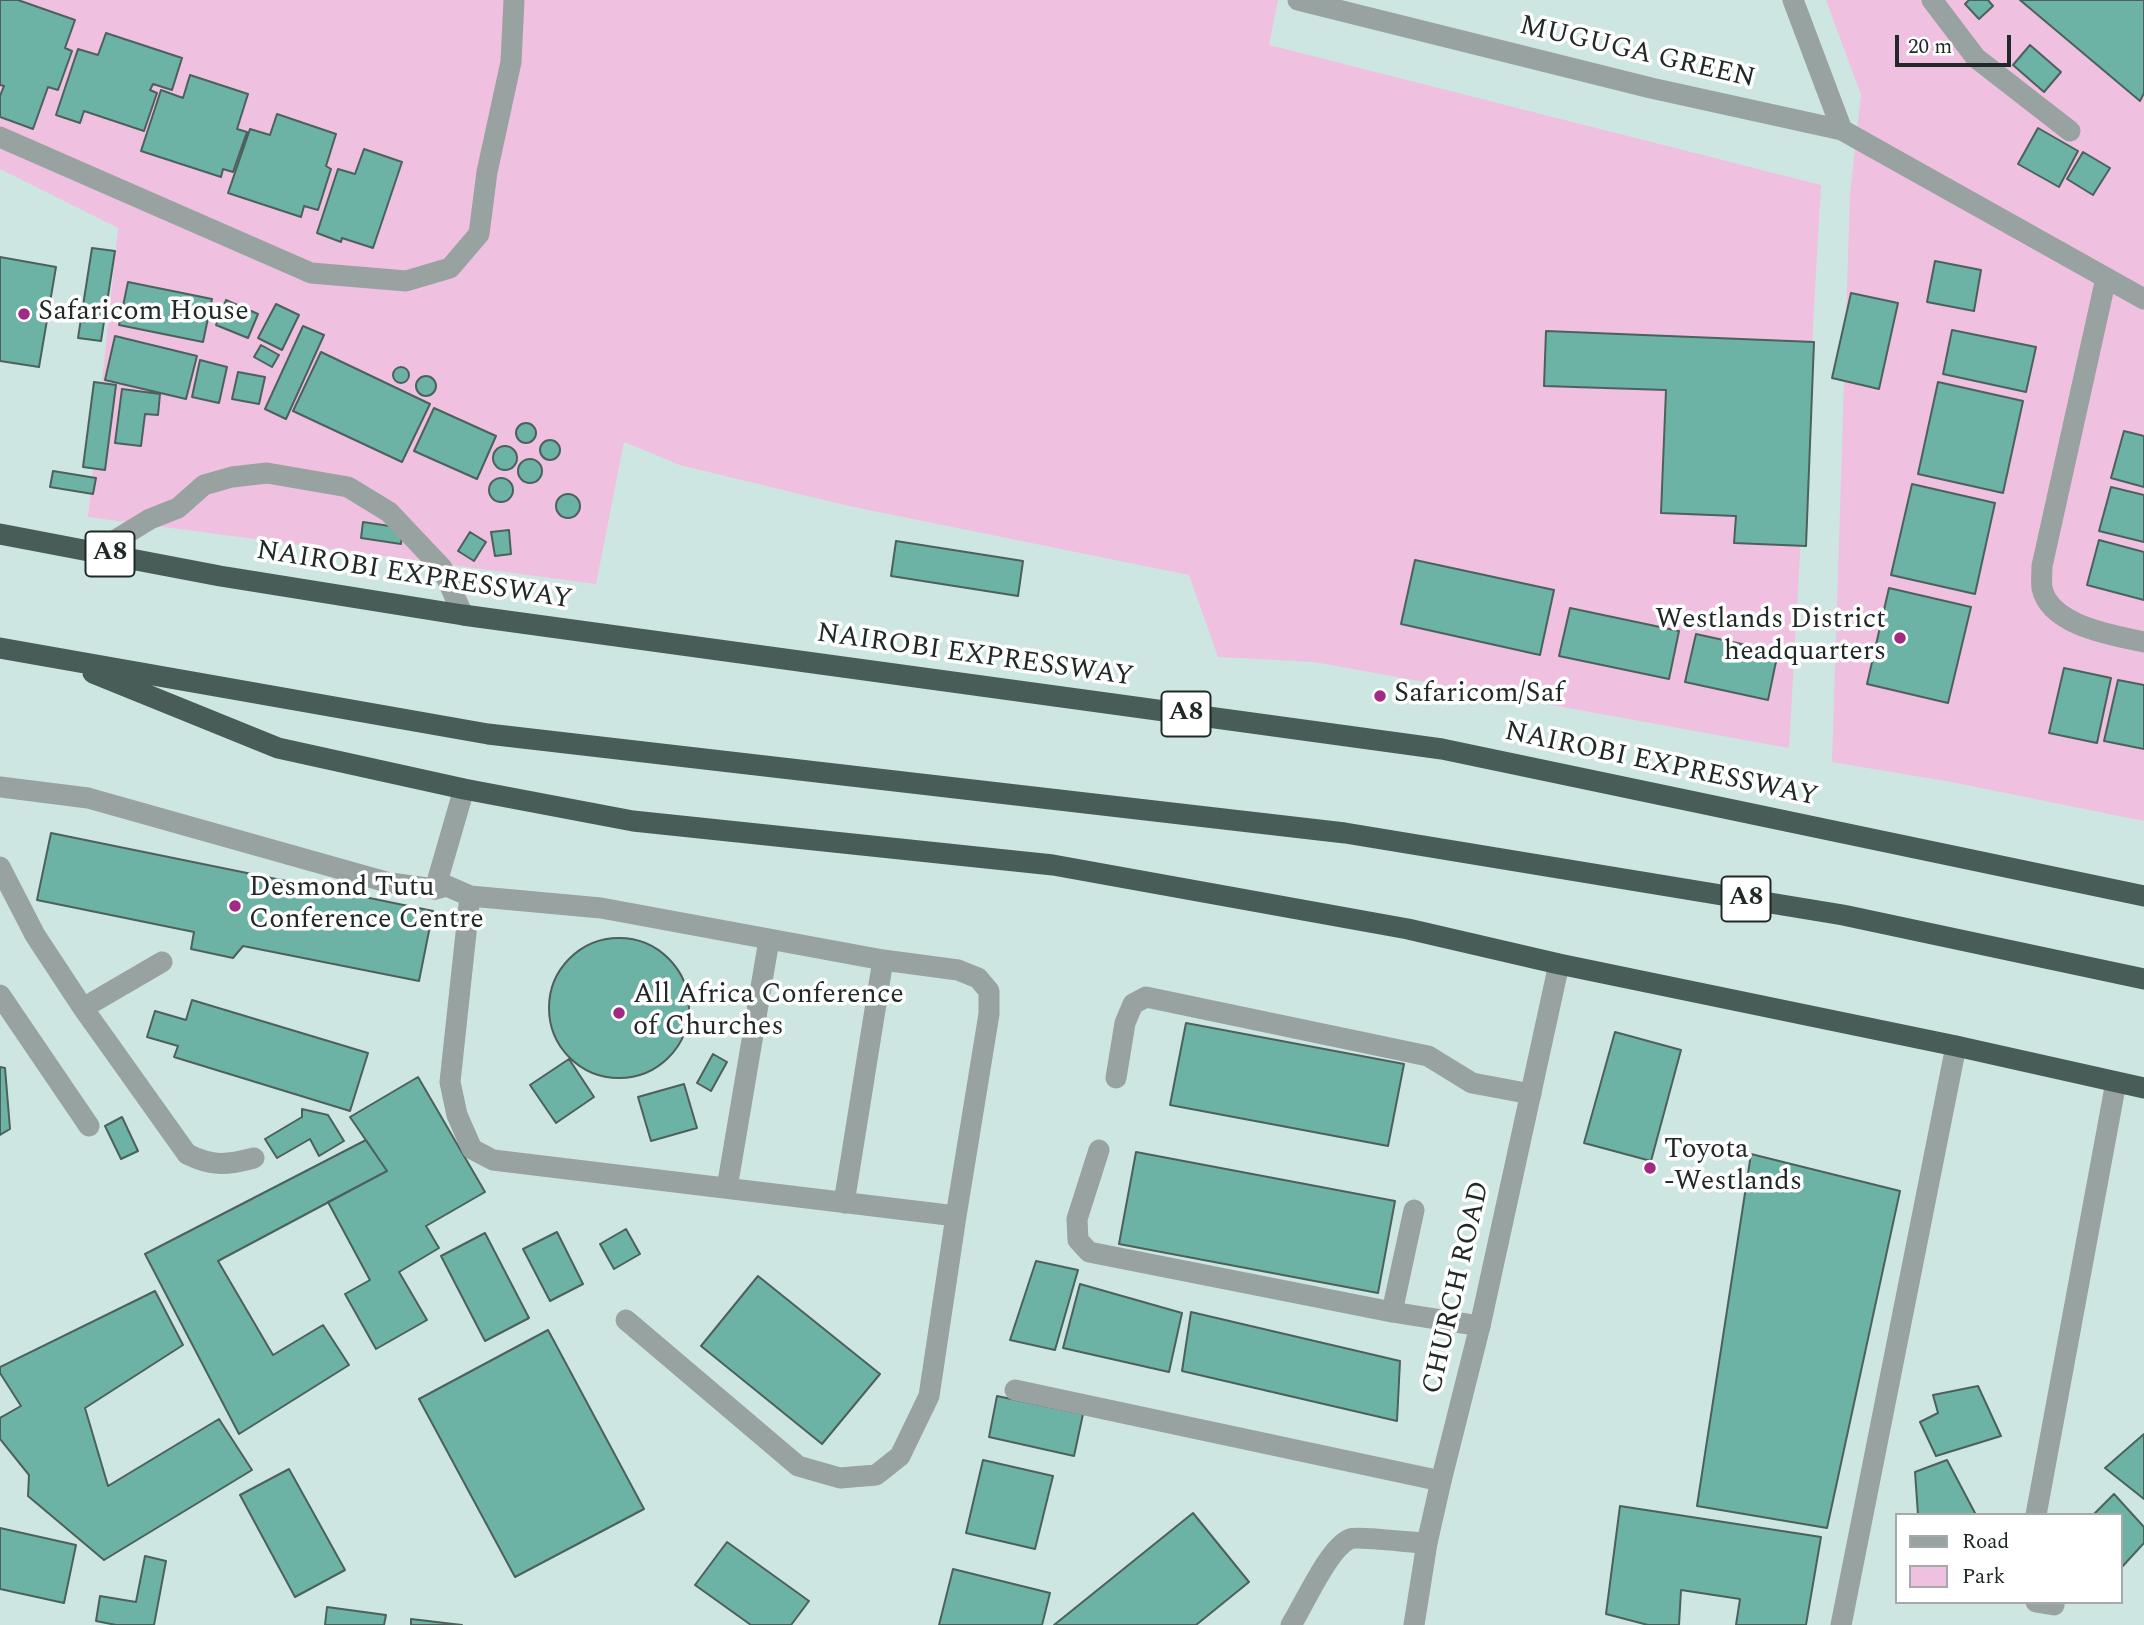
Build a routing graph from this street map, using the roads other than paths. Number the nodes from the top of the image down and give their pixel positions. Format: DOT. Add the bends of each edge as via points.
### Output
graph roads {
  1 [pos="514,0"];
  2 [pos="1298,0"];
  3 [pos="1793,0"];
  4 [pos="1932,0"];
  5 [pos="1842,130"];
  6 [pos="2070,131"];
  7 [pos="0,137"];
  8 [pos="2106,278"];
  9 [pos="2144,299"];
  10 [pos="0,534"];
  11 [pos="96,552"];
  12 [pos="463,615"];
  13 [pos="2144,642"];
  14 [pos="0,648"];
  15 [pos="55,657"];
  16 [pos="0,787"];
  17 [pos="464,789"];
  18 [pos="0,867"];
  19 [pos="436,889"];
  20 [pos="470,896"];
  21 [pos="2144,896"];
  22 [pos="769,940"];
  23 [pos="883,960"];
  24 [pos="162,962"];
  25 [pos="1559,964"];
  26 [pos="2144,979"];
  27 [pos="0,995"];
  28 [pos="83,1009"];
  29 [pos="1956,1046"];
  30 [pos="1116,1078"];
  31 [pos="2116,1082"];
  32 [pos="2144,1088"];
  33 [pos="1531,1094"];
  34 [pos="89,1126"];
  35 [pos="1099,1150"];
  36 [pos="254,1158"];
  37 [pos="727,1188"];
  38 [pos="844,1203"];
  39 [pos="1414,1210"];
  40 [pos="956,1216"];
  41 [pos="1392,1312"];
  42 [pos="626,1320"];
  43 [pos="1480,1326"];
  44 [pos="1015,1390"];
  45 [pos="1441,1481"];
  46 [pos="2036,1513"];
  47 [pos="1427,1544"];
  48 [pos="1291,1625"];
  49 [pos="1414,1625"];
  50 [pos="1841,1625"];
  1 -- 7 [label="street" via="511,62 479,234 450,268 406,281 311,273"];
  2 -- 5 [label="street, MUGUGA GREEN" via="1651,88"];
  3 -- 5 [label="street"];
  4 -- 6 [label="street" via="1976,58"];
  5 -- 8 [label="street, MUGUGA GREEN"];
  8 -- 9 [label="street, MUGUGA GREEN"];
  8 -- 13 [label="street" via="2042,566 2042,589 2052,606 2071,622"];
  10 -- 11 [label="highway, NAIROBI EXPRESSWAY / A8"];
  11 -- 12 [label="highway, NAIROBI EXPRESSWAY / A8"];
  11 -- 12 [label="street" via="150,519 178,508 204,485 267,473 348,487 389,512 442,568"];
  12 -- 21 [label="highway, NAIROBI EXPRESSWAY / A8" via="1442,749"];
  14 -- 15 [label="highway, A8"];
  15 -- 17 [label="highway" via="278,748"];
  15 -- 26 [label="highway, A8" via="488,734 1345,833 1843,915"];
  16 -- 19 [label="street" via="88,798 390,883"];
  17 -- 19 [label="street"];
  17 -- 25 [label="highway" via="633,821 1053,866 1408,929"];
  18 -- 28 [label="street" via="34,935"];
  19 -- 20 [label="street" via="447,886"];
  20 -- 22 [label="street" via="601,908"];
  20 -- 37 [label="street" via="450,1082 457,1115 472,1149 493,1160"];
  22 -- 23 [label="street"];
  22 -- 37 [label="street"];
  23 -- 38 [label="street"];
  23 -- 40 [label="street" via="958,970 978,978 989,991"];
  24 -- 28 [label="street"];
  25 -- 29 [label="highway"];
  25 -- 33 [label="street, CHURCH ROAD"];
  27 -- 34 [label="street"];
  28 -- 36 [label="street" via="187,1154 205,1163 230,1164"];
  29 -- 31 [label="highway"];
  29 -- 50 [label="street"];
  30 -- 33 [label="street" via="1125,1023 1133,1004 1146,997 1428,1056 1472,1083"];
  31 -- 32 [label="highway"];
  31 -- 46 [label="street"];
  33 -- 43 [label="street, CHURCH ROAD"];
  35 -- 41 [label="street" via="1077,1219 1079,1241 1089,1252"];
  37 -- 38 [label="street"];
  38 -- 40 [label="street"];
  39 -- 41 [label="street"];
  40 -- 42 [label="street" via="929,1396 900,1455 876,1475 840,1478 798,1466"];
  41 -- 43 [label="street"];
  43 -- 45 [label="street, CHURCH ROAD"];
  44 -- 45 [label="street"];
  45 -- 47 [label="street, CHURCH ROAD"];
  47 -- 48 [label="street" via="1351,1538 1329,1559"];
  47 -- 49 [label="street, CHURCH ROAD"];
}
